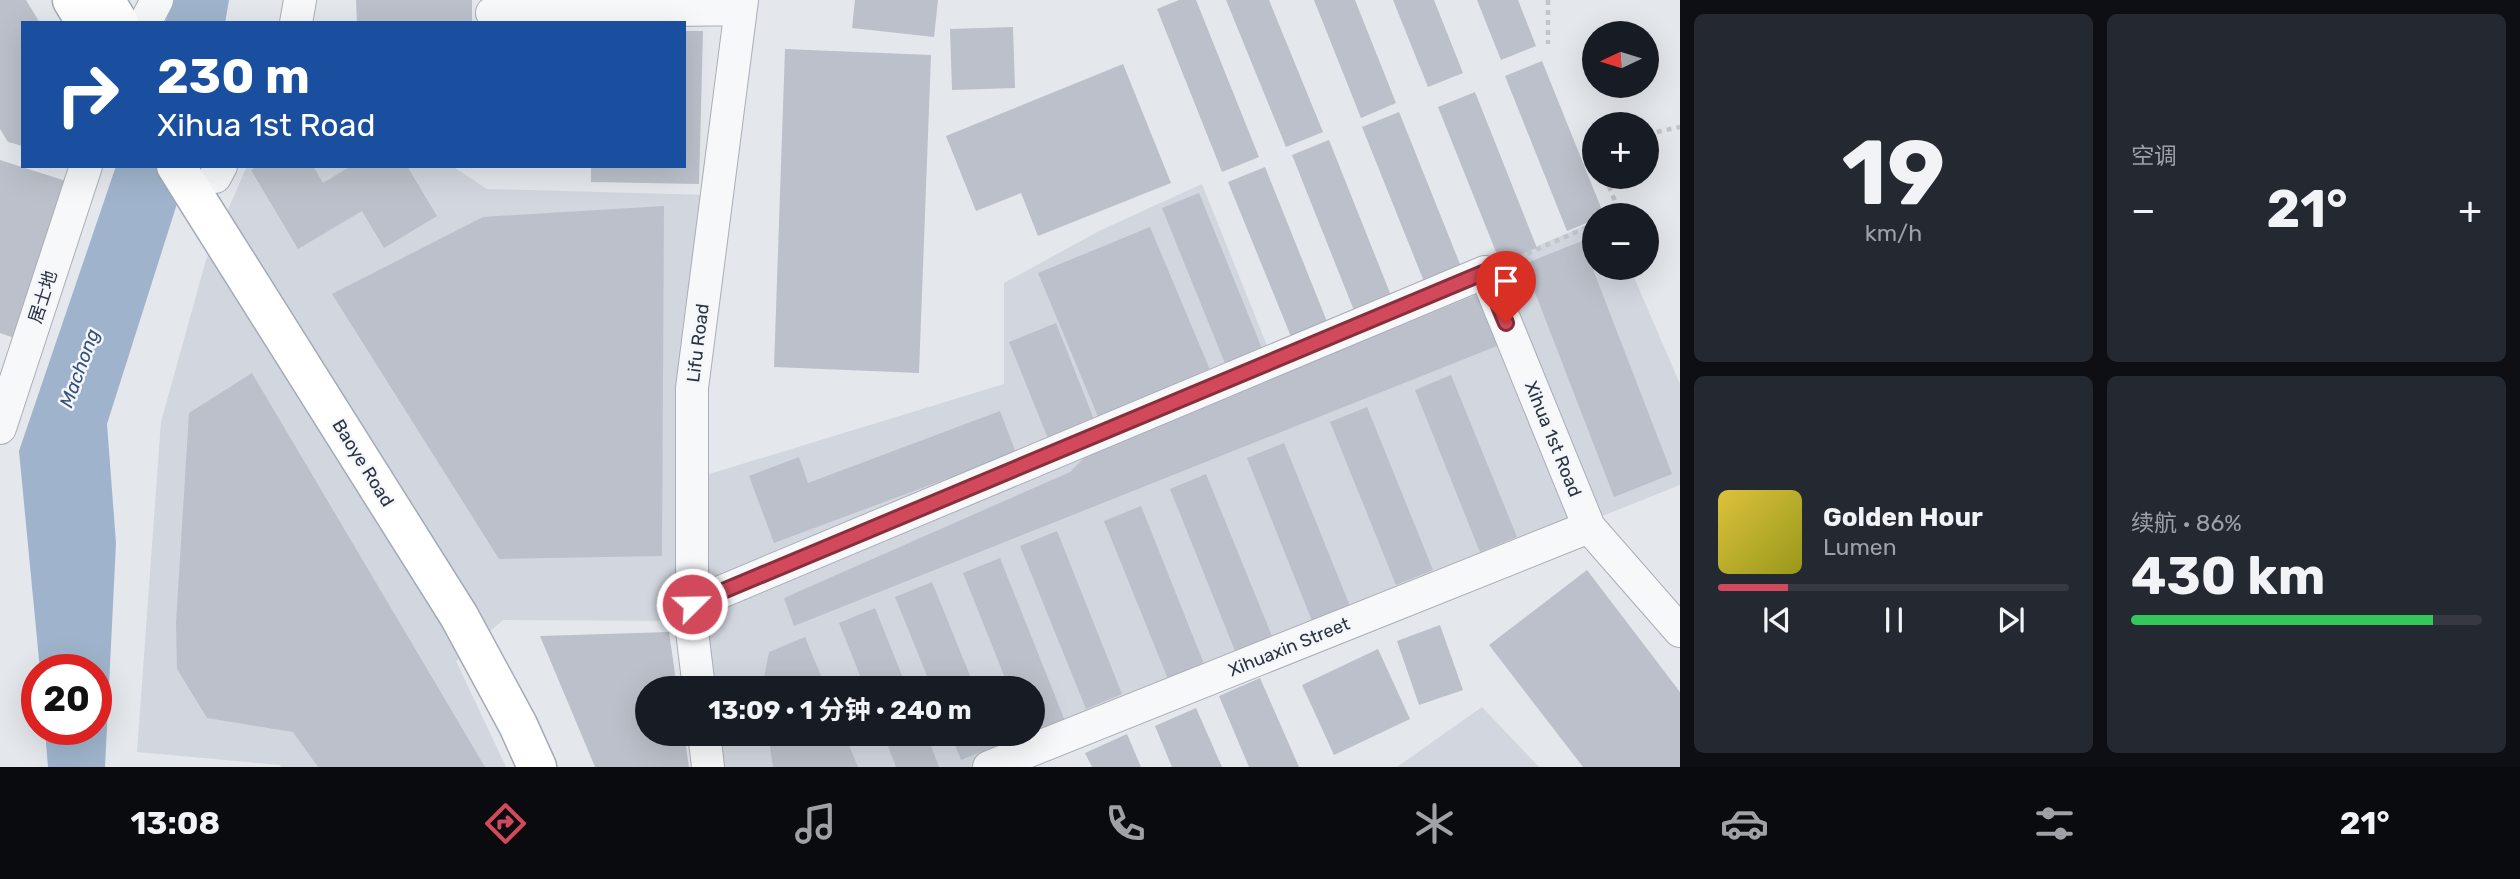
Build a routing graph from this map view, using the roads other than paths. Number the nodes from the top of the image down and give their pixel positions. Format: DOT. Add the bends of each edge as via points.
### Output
graph roads {
  1 [pos="72,0"];
  2 [pos="104,0"];
  3 [pos="157,0"];
  4 [pos="300,0"];
  5 [pos="741,5"];
  6 [pos="492,12"];
  7 [pos="85,21"];
  8 [pos="118,21"];
  9 [pos="146,21"];
  10 [pos="296,21"];
  11 [pos="85,168"];
  12 [pos="182,168"];
  13 [pos="210,177"];
  14 [pos="0,428"];
  15 [pos="1589,527"];
  16 [pos="692,604"];
  17 [pos="1680,631"];
  18 [pos="698,676"];
  19 [pos="706,746"];
  20 [pos="537,767"];
  21 [pos="565,767"];
  22 [pos="708,767"];
  23 [pos="989,767"];
  1 -- 7 [label="main road"];
  2 -- 8 [label="main road"];
  3 -- 9 [label="street"];
  4 -- 10 [label="street"];
  5 -- 6 [label="street"];
  5 -- 16 [label="street, Lifu Road" via="692,388"];
  11 -- 14 [label="street, 居士地"];
  12 -- 13 [label="main road, Baoye Road"];
  13 -- 20 [label="main road, Baoye Road" via="506,700"];
  13 -- 21 [label="main road, Baoye Road" via="459,568 521,672"];
  15 -- 16 [label="street, Xihua 1st Road" via="1485,272"];
  15 -- 17 [label="street, Xihua 1st Road"];
  15 -- 23 [label="street, Xihuaxin Street"];
  16 -- 18 [label="street, Lifu Road"];
  19 -- 22 [label="street"];
}
